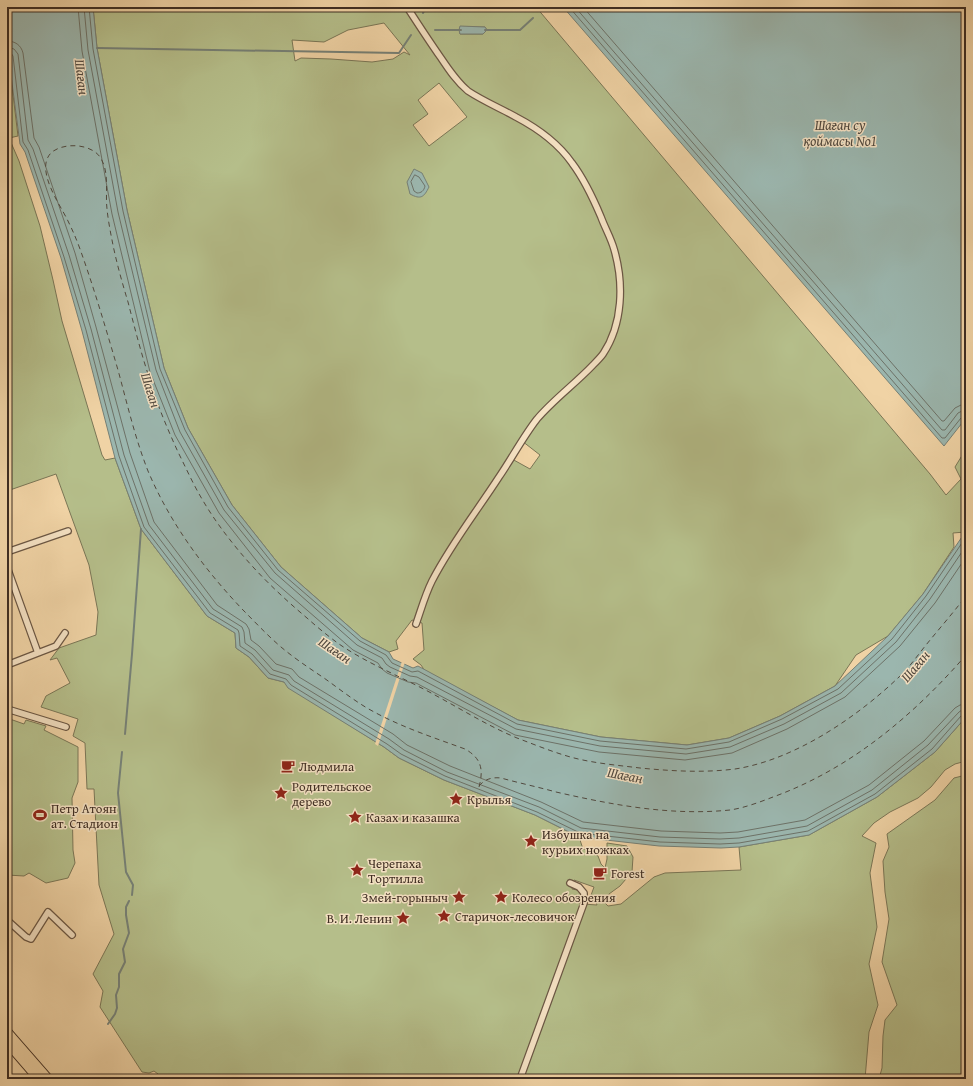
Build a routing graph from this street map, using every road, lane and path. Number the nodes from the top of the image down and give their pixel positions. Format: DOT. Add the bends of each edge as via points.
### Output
graph roads {
  1 [pos="406,7"];
  2 [pos="68,531"];
  3 [pos="7,552"];
  4 [pos="7,567"];
  5 [pos="416,624"];
  6 [pos="65,633"];
  7 [pos="38,653"];
  8 [pos="7,665"];
  9 [pos="7,709"];
  10 [pos="66,727"];
  11 [pos="570,883"];
  12 [pos="7,920"];
  13 [pos="72,935"];
  14 [pos="7,1032"];
  15 [pos="7,1042"];
  16 [pos="39,1079"];
  17 [pos="48,1079"];
  18 [pos="520,1079"];
  1 -- 5 [label="street" via="461,84 478,97 517,117 547,137 572,162 597,207 614,248 620,286 619,309 611,342 585,374 537,420 442,563 431,583"];
  2 -- 3 [label="street"];
  4 -- 7 [label="street"];
  6 -- 7 [label="street" via="56,646"];
  7 -- 8 [label="street"];
  9 -- 10 [label="street"];
  11 -- 18 [label="street" via="584,893 584,903"];
  12 -- 13 [label="street" via="31,939 48,912"];
  14 -- 17 [label="main road"];
  15 -- 16 [label="main road"];
}
